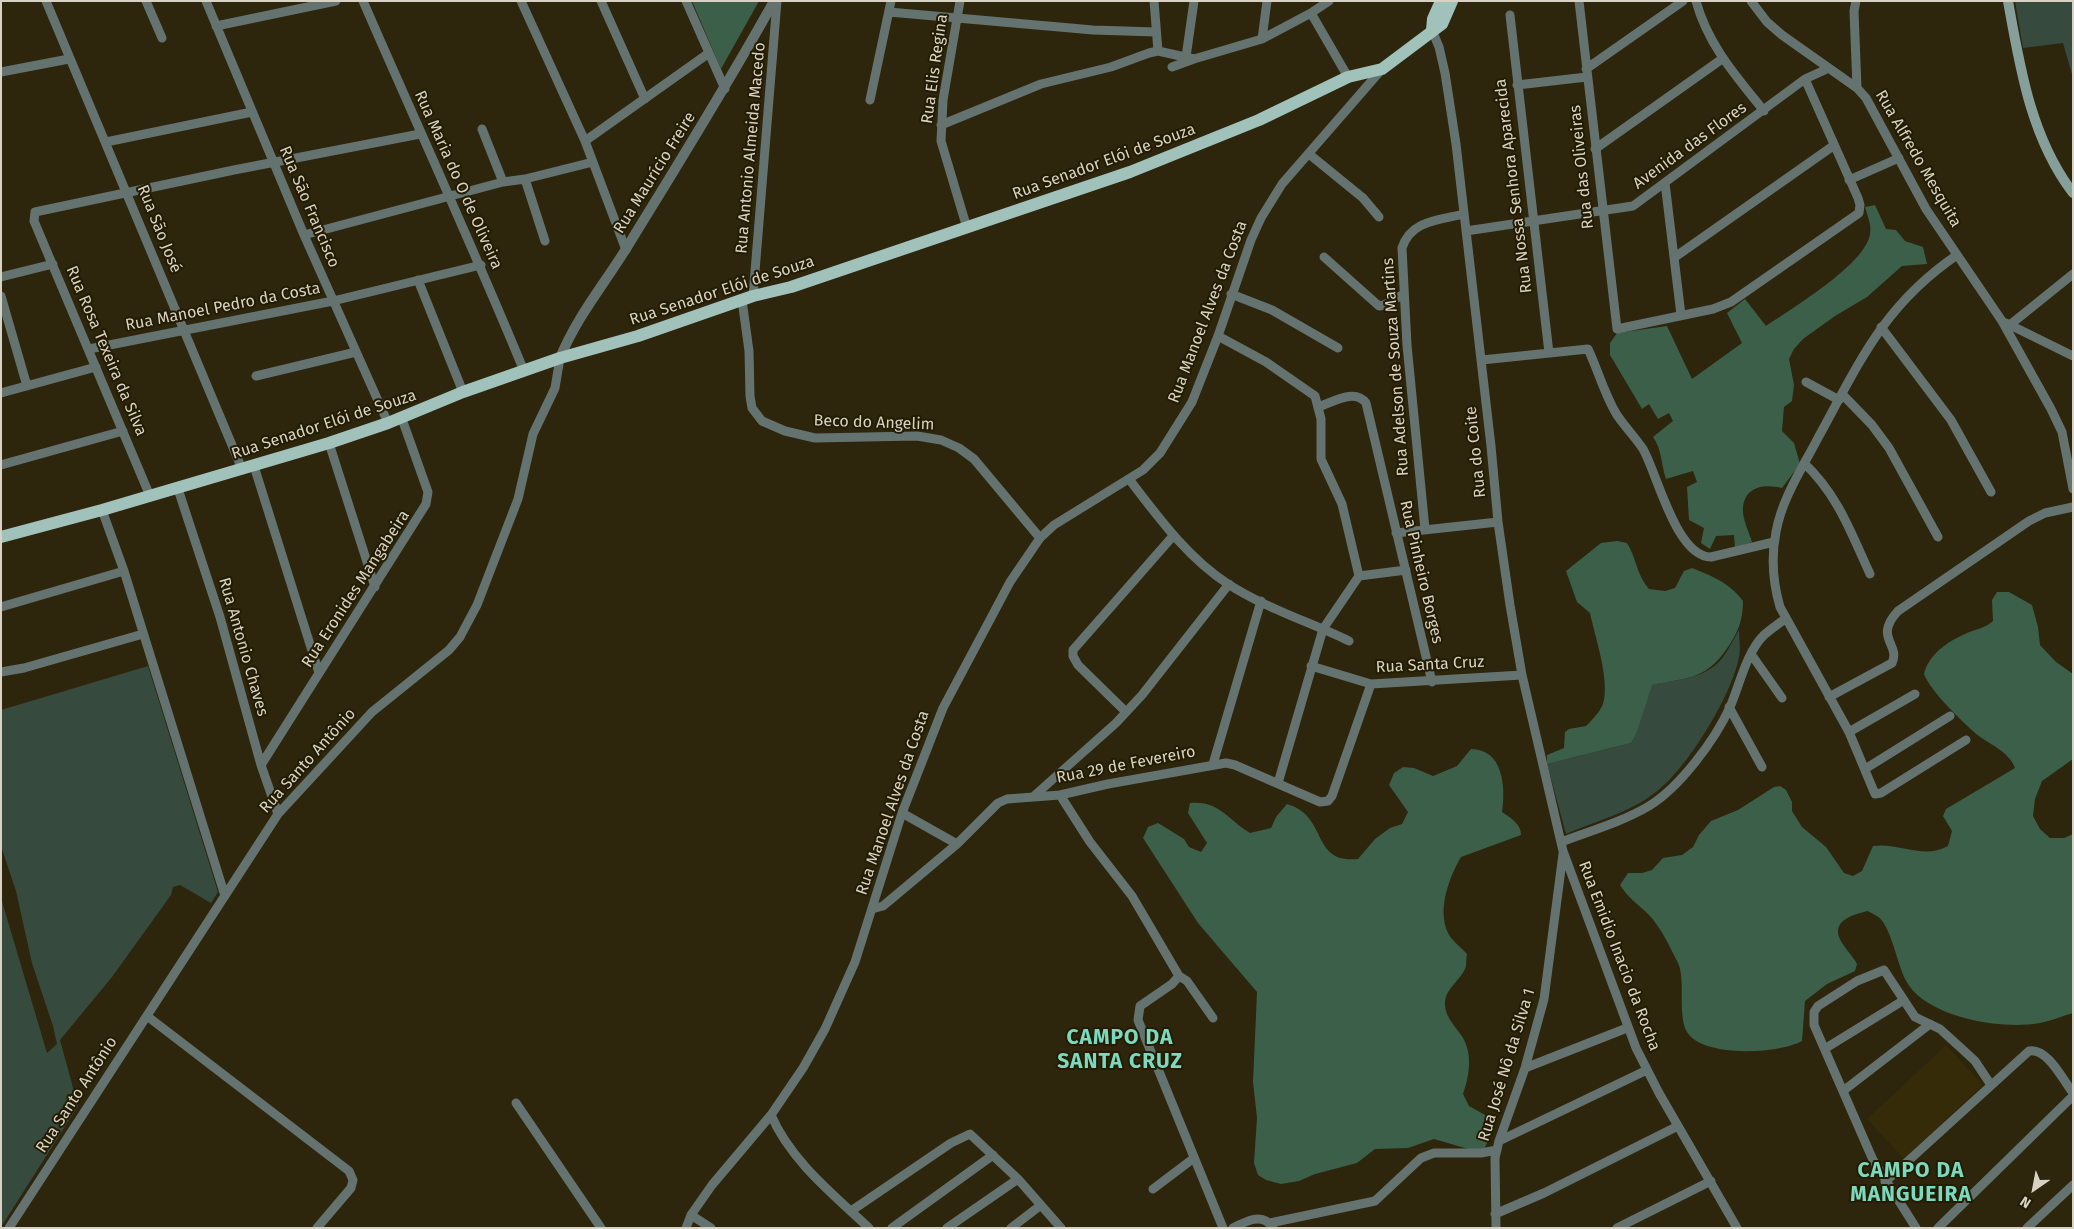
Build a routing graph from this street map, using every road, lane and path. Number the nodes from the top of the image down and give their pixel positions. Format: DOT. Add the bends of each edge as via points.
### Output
graph roads {
  1 [pos="46,1"];
  2 [pos="146,1"];
  3 [pos="206,1"];
  4 [pos="336,1"];
  5 [pos="363,1"];
  6 [pos="521,1"];
  7 [pos="601,1"];
  8 [pos="686,1"];
  9 [pos="775,1"];
  10 [pos="891,1"];
  11 [pos="960,1"];
  12 [pos="1154,1"];
  13 [pos="1194,1"];
  14 [pos="1267,1"];
  15 [pos="1329,1"];
  16 [pos="1441,1"];
  17 [pos="1452,1"];
  18 [pos="1580,1"];
  19 [pos="1683,1"];
  20 [pos="1696,1"];
  21 [pos="1751,1"];
  22 [pos="1856,1"];
  23 [pos="2008,1"];
  24 [pos="889,12"];
  25 [pos="1312,13"];
  26 [pos="1510,15"];
  27 [pos="957,17"];
  28 [pos="216,26"];
  29 [pos="1432,30"];
  30 [pos="1156,32"];
  31 [pos="162,38"];
  32 [pos="1262,39"];
  33 [pos="1158,51"];
  34 [pos="709,53"];
  35 [pos="1190,58"];
  36 [pos="69,59"];
  37 [pos="1722,59"];
  38 [pos="1172,67"];
  39 [pos="1829,68"];
  40 [pos="1382,69"];
  41 [pos="1,72"];
  42 [pos="1587,73"];
  43 [pos="1348,78"];
  44 [pos="1805,79"];
  45 [pos="1517,85"];
  46 [pos="1857,88"];
  47 [pos="725,89"];
  48 [pos="645,99"];
  49 [pos="870,100"];
  50 [pos="1764,111"];
  51 [pos="252,112"];
  52 [pos="941,125"];
  53 [pos="482,130"];
  54 [pos="420,134"];
  55 [pos="585,141"];
  56 [pos="106,142"];
  57 [pos="1833,146"];
  58 [pos="1595,149"];
  59 [pos="1309,154"];
  60 [pos="1899,158"];
  61 [pos="593,162"];
  62 [pos="273,163"];
  63 [pos="525,179"];
  64 [pos="1849,180"];
  65 [pos="503,182"];
  66 [pos="1665,183"];
  67 [pos="128,192"];
  68 [pos="2073,193"];
  69 [pos="451,196"];
  70 [pos="1602,210"];
  71 [pos="1464,214"];
  72 [pos="1379,217"];
  73 [pos="1534,220"];
  74 [pos="967,228"];
  75 [pos="1466,231"];
  76 [pos="304,235"];
  77 [pos="545,241"];
  78 [pos="626,250"];
  79 [pos="1957,255"];
  80 [pos="1324,257"];
  81 [pos="1674,257"];
  82 [pos="53,264"];
  83 [pos="480,265"];
  84 [pos="2073,274"];
  85 [pos="1,276"];
  86 [pos="418,280"];
  87 [pos="1231,294"];
  88 [pos="1404,294"];
  89 [pos="1,296"];
  90 [pos="748,298"];
  91 [pos="333,301"];
  92 [pos="1681,315"];
  93 [pos="2006,323"];
  94 [pos="1881,327"];
  95 [pos="184,330"];
  96 [pos="1218,336"];
  97 [pos="1338,348"];
  98 [pos="88,349"];
  99 [pos="356,352"];
  100 [pos="1549,353"];
  101 [pos="2073,356"];
  102 [pos="560,358"];
  103 [pos="1482,360"];
  104 [pos="96,367"];
  105 [pos="524,371"];
  106 [pos="256,376"];
  107 [pos="1806,382"];
  108 [pos="27,386"];
  109 [pos="463,392"];
  110 [pos="1,393"];
  111 [pos="1840,397"];
  112 [pos="1318,407"];
  113 [pos="402,418"];
  114 [pos="388,423"];
  115 [pos="123,431"];
  116 [pos="329,442"];
  117 [pos="2070,450"];
  118 [pos="1804,463"];
  119 [pos="1,465"];
  120 [pos="248,467"];
  121 [pos="1129,479"];
  122 [pos="178,488"];
  123 [pos="2073,489"];
  124 [pos="1991,492"];
  125 [pos="150,496"];
  126 [pos="2073,507"];
  127 [pos="102,510"];
  128 [pos="1498,522"];
  129 [pos="1425,529"];
  130 [pos="1396,533"];
  131 [pos="1173,536"];
  132 [pos="1,537"];
  133 [pos="1938,537"];
  134 [pos="1040,538"];
  135 [pos="1774,542"];
  136 [pos="1406,570"];
  137 [pos="124,571"];
  138 [pos="1870,574"];
  139 [pos="1360,576"];
  140 [pos="1229,584"];
  141 [pos="375,587"];
  142 [pos="1261,601"];
  143 [pos="1,607"];
  144 [pos="1785,619"];
  145 [pos="1324,629"];
  146 [pos="142,634"];
  147 [pos="1349,641"];
  148 [pos="1751,654"];
  149 [pos="1311,666"];
  150 [pos="1,672"];
  151 [pos="320,673"];
  152 [pos="1522,675"];
  153 [pos="1432,682"];
  154 [pos="1371,684"];
  155 [pos="1915,694"];
  156 [pos="1829,697"];
  157 [pos="1782,698"];
  158 [pos="1729,707"];
  159 [pos="1126,712"];
  160 [pos="1950,716"];
  161 [pos="1849,732"];
  162 [pos="1966,740"];
  163 [pos="1213,764"];
  164 [pos="260,765"];
  165 [pos="1762,767"];
  166 [pos="1865,769"];
  167 [pos="1278,783"];
  168 [pos="1060,795"];
  169 [pos="1034,796"];
  170 [pos="278,814"];
  171 [pos="902,814"];
  172 [pos="957,844"];
  173 [pos="1562,846"];
  174 [pos="225,896"];
  175 [pos="872,909"];
  176 [pos="1180,976"];
  177 [pos="1904,1000"];
  178 [pos="147,1016"];
  179 [pos="1213,1018"];
  180 [pos="1930,1024"];
  181 [pos="1627,1028"];
  182 [pos="1826,1048"];
  183 [pos="1525,1068"];
  184 [pos="1647,1070"];
  185 [pos="1991,1085"];
  186 [pos="1842,1091"];
  187 [pos="2073,1094"];
  188 [pos="516,1103"];
  189 [pos="771,1115"];
  190 [pos="1678,1126"];
  191 [pos="1498,1145"];
  192 [pos="993,1155"];
  193 [pos="1194,1158"];
  194 [pos="1018,1179"];
  195 [pos="1711,1181"];
  196 [pos="1886,1182"];
  197 [pos="2073,1185"];
  198 [pos="1152,1189"];
  199 [pos="1041,1205"];
  200 [pos="851,1211"];
  201 [pos="1495,1214"];
  202 [pos="686,1224"];
  203 [pos="1272,1226"];
  204 [pos="9,1228"];
  205 [pos="317,1228"];
  206 [pos="601,1228"];
  207 [pos="710,1228"];
  208 [pos="869,1228"];
  209 [pos="892,1228"];
  210 [pos="947,1228"];
  211 [pos="1011,1228"];
  212 [pos="1062,1228"];
  213 [pos="1223,1228"];
  214 [pos="1232,1228"];
  215 [pos="1496,1228"];
  216 [pos="1617,1228"];
  217 [pos="1737,1228"];
  218 [pos="1916,1228"];
  219 [pos="1938,1228"];
  220 [pos="2027,1228"];
  1 -- 36 [label="street, Rua São José"];
  2 -- 31 [label="street"];
  3 -- 28 [label="street, Rua São Francisco"];
  4 -- 28 [label="street"];
  5 -- 54 [label="street, Rua Maria do O de Oliveira"];
  6 -- 55 [label="street"];
  7 -- 48 [label="street"];
  8 -- 34 [label="street"];
  9 -- 47 [label="street, Rua Maurício Freire"];
  9 -- 90 [label="street, Rua Antonio Almeida Macedo"];
  10 -- 24 [label="street"];
  11 -- 27 [label="street, Rua Elis Regina"];
  12 -- 30 [label="street"];
  13 -- 35 [label="street"];
  14 -- 32 [label="street"];
  15 -- 25 [label="street"];
  16 -- 29 [label="main road"];
  17 -- 29 [label="main road, Rua Senador Elói de Souza" via="1442,24"];
  18 -- 42 [label="street, Rua das Oliveiras"];
  19 -- 42 [label="street"];
  20 -- 37 [label="street" via="1704,27"];
  21 -- 39 [label="street, Rua Alfredo Mesquita" via="1767,22"];
  22 -- 46 [label="street"];
  23 -- 68 [label="main road" via="2032,112 2042,141"];
  24 -- 27 [label="street"];
  24 -- 49 [label="street"];
  25 -- 32 [label="street"];
  25 -- 43 [label="street"];
  26 -- 45 [label="street, Rua Nossa Senhora Aparecida"];
  27 -- 30 [label="street" via="1093,30"];
  27 -- 52 [label="street, Rua Elis Regina"];
  28 -- 51 [label="street, Rua São Francisco"];
  29 -- 40 [label="main road, Rua Senador Elói de Souza"];
  29 -- 71 [label="street, Rua do Coite" via="1439,47 1456,144"];
  30 -- 33 [label="street"];
  32 -- 35 [label="street"];
  33 -- 35 [label="street"];
  33 -- 52 [label="street" via="1111,67 1042,84"];
  34 -- 47 [label="street"];
  34 -- 48 [label="street"];
  35 -- 38 [label="street"];
  36 -- 41 [label="street"];
  36 -- 56 [label="street, Rua São José"];
  37 -- 50 [label="street"];
  37 -- 58 [label="street"];
  39 -- 44 [label="street, Avenida das Flores"];
  39 -- 46 [label="street, Rua Alfredo Mesquita"];
  40 -- 43 [label="main road, Rua Senador Elói de Souza"];
  40 -- 59 [label="street, Rua Manoel Alves da Costa"];
  42 -- 45 [label="street"];
  42 -- 58 [label="street, Rua das Oliveiras"];
  43 -- 74 [label="main road, Rua Senador Elói de Souza" via="1183,152"];
  44 -- 50 [label="street, Avenida das Flores"];
  44 -- 57 [label="street"];
  45 -- 73 [label="street, Rua Nossa Senhora Aparecida"];
  46 -- 60 [label="street, Rua Alfredo Mesquita"];
  47 -- 78 [label="street, Rua Maurício Freire"];
  48 -- 55 [label="street"];
  50 -- 66 [label="street, Avenida das Flores"];
  51 -- 56 [label="street"];
  51 -- 62 [label="street, Rua São Francisco"];
  52 -- 74 [label="street, Rua Elis Regina" via="943,150"];
  53 -- 65 [label="street"];
  54 -- 62 [label="street"];
  54 -- 69 [label="street, Rua Maria do O de Oliveira"];
  55 -- 61 [label="street"];
  56 -- 67 [label="street, Rua São José"];
  57 -- 64 [label="street"];
  57 -- 81 [label="street"];
  58 -- 70 [label="street, Rua das Oliveiras"];
  59 -- 72 [label="street" via="1364,198"];
  59 -- 87 [label="street, Rua Manoel Alves da Costa" via="1282,184 1261,218"];
  60 -- 64 [label="street"];
  60 -- 79 [label="street, Rua Alfredo Mesquita" via="1926,209"];
  61 -- 63 [label="street"];
  61 -- 78 [label="street"];
  62 -- 67 [label="street"];
  62 -- 76 [label="street, Rua São Francisco"];
  63 -- 65 [label="street"];
  63 -- 77 [label="street"];
  64 -- 92 [label="street" via="1860,205 1858,214 1731,302"];
  65 -- 69 [label="street"];
  66 -- 70 [label="street, Avenida das Flores" via="1633,206"];
  66 -- 81 [label="street"];
  67 -- 82 [label="street, Rua Rosa Texeira da Silva" via="37,211 33,218"];
  67 -- 95 [label="street, Rua São José"];
  69 -- 76 [label="street"];
  69 -- 83 [label="street, Rua Maria do O de Oliveira"];
  70 -- 73 [label="street, Avenida das Flores"];
  70 -- 92 [label="street, Rua das Oliveiras" via="1617,329"];
  71 -- 75 [label="street, Rua do Coite"];
  71 -- 88 [label="street, Rua Adelson de Souza Martins" via="1425,223 1408,235 1402,248"];
  73 -- 75 [label="street, Avenida das Flores"];
  73 -- 100 [label="street, Rua Nossa Senhora Aparecida"];
  74 -- 90 [label="main road, Rua Senador Elói de Souza" via="791,287"];
  75 -- 103 [label="street, Rua do Coite"];
  76 -- 91 [label="street, Rua São Francisco"];
  78 -- 102 [label="street, Rua Maurício Freire" via="571,332"];
  79 -- 93 [label="street, Rua Alfredo Mesquita"];
  79 -- 94 [label="street" via="1917,285"];
  80 -- 88 [label="street" via="1379,306"];
  81 -- 92 [label="street"];
  82 -- 85 [label="street"];
  82 -- 98 [label="street, Rua Rosa Texeira da Silva"];
  83 -- 86 [label="street, Rua Manoel Pedro da Costa"];
  83 -- 105 [label="street, Rua Maria do O de Oliveira"];
  84 -- 93 [label="street"];
  86 -- 91 [label="street, Rua Manoel Pedro da Costa"];
  86 -- 109 [label="street"];
  87 -- 96 [label="street, Rua Manoel Alves da Costa"];
  87 -- 97 [label="street" via="1272,310"];
  88 -- 129 [label="street, Rua Adelson de Souza Martins"];
  89 -- 108 [label="street"];
  90 -- 102 [label="main road, Rua Senador Elói de Souza" via="638,336"];
  90 -- 134 [label="street, Beco do Angelim" via="750,396 752,408 762,421 815,438 917,436 941,440 974,459"];
  91 -- 95 [label="street, Rua Manoel Pedro da Costa"];
  91 -- 99 [label="street, Rua São Francisco"];
  93 -- 101 [label="street"];
  93 -- 117 [label="street, Rua Alfredo Mesquita"];
  94 -- 111 [label="street"];
  94 -- 124 [label="street" via="1951,420"];
  95 -- 98 [label="street, Rua Manoel Pedro da Costa"];
  95 -- 120 [label="street, Rua São José"];
  96 -- 112 [label="street" via="1299,384 1315,396"];
  96 -- 121 [label="street, Rua Manoel Alves da Costa" via="1192,402 1176,431 1160,453"];
  98 -- 104 [label="street, Rua Rosa Texeira da Silva"];
  99 -- 106 [label="street"];
  99 -- 114 [label="street, Rua São Francisco"];
  100 -- 103 [label="street"];
  100 -- 135 [label="street" via="1588,349 1617,414 1642,448 1677,527 1695,551 1711,557"];
  102 -- 105 [label="main road, Rua Senador Elói de Souza"];
  102 -- 170 [label="street, Rua Santo Antônio" via="556,388 533,434 518,499 477,605 460,636 449,650 372,712"];
  103 -- 128 [label="street, Rua do Coite"];
  104 -- 108 [label="street"];
  104 -- 115 [label="street, Rua Rosa Texeira da Silva"];
  105 -- 109 [label="main road, Rua Senador Elói de Souza"];
  107 -- 111 [label="street"];
  108 -- 110 [label="street"];
  109 -- 113 [label="main road, Rua Senador Elói de Souza"];
  111 -- 118 [label="street"];
  111 -- 133 [label="street" via="1872,425 1889,448"];
  112 -- 130 [label="street, Rua Pinheiro Borges" via="1354,396 1361,397 1366,403"];
  112 -- 139 [label="street" via="1321,459 1342,504"];
  113 -- 114 [label="main road, Rua Senador Elói de Souza"];
  113 -- 141 [label="street, Rua Eronides Mangabeira" via="428,492 428,501"];
  114 -- 116 [label="main road, Rua Senador Elói de Souza"];
  115 -- 119 [label="street"];
  115 -- 125 [label="street, Rua Rosa Texeira da Silva"];
  116 -- 120 [label="main road, Rua Senador Elói de Souza"];
  116 -- 141 [label="street"];
  117 -- 123 [label="street, Rua Alfredo Mesquita"];
  118 -- 135 [label="street" via="1783,508"];
  118 -- 138 [label="street" via="1822,480 1840,507"];
  120 -- 122 [label="main road, Rua Senador Elói de Souza"];
  120 -- 151 [label="street, Rua São José"];
  121 -- 131 [label="street"];
  121 -- 134 [label="street, Rua Manoel Alves da Costa" via="1054,525"];
  122 -- 125 [label="main road, Rua Senador Elói de Souza"];
  122 -- 164 [label="street, Rua Antonio Chaves" via="231,654"];
  125 -- 127 [label="main road, Rua Senador Elói de Souza"];
  126 -- 156 [label="street" via="2029,521 1898,611 1886,628 1892,663"];
  127 -- 132 [label="main road, Rua Senador Elói de Souza"];
  127 -- 137 [label="street"];
  128 -- 129 [label="street"];
  128 -- 152 [label="street, Rua do Coite"];
  129 -- 130 [label="street"];
  130 -- 136 [label="street, Rua Pinheiro Borges"];
  131 -- 140 [label="street"];
  131 -- 159 [label="street" via="1072,652 1084,673"];
  134 -- 171 [label="street, Rua Manoel Alves da Costa" via="1010,582 943,708"];
  135 -- 144 [label="street" via="1775,590"];
  136 -- 139 [label="street"];
  136 -- 153 [label="street, Rua Pinheiro Borges"];
  137 -- 143 [label="street"];
  137 -- 146 [label="street"];
  139 -- 145 [label="street"];
  140 -- 142 [label="street"];
  140 -- 159 [label="street"];
  141 -- 151 [label="street, Rua Eronides Mangabeira"];
  142 -- 145 [label="street"];
  142 -- 163 [label="street"];
  144 -- 148 [label="street" via="1764,636"];
  144 -- 156 [label="street"];
  145 -- 147 [label="street"];
  145 -- 149 [label="street"];
  146 -- 150 [label="street"];
  146 -- 174 [label="street"];
  148 -- 157 [label="street"];
  148 -- 158 [label="street"];
  149 -- 154 [label="street, Rua Santa Cruz"];
  149 -- 167 [label="street"];
  151 -- 164 [label="street, Rua Eronides Mangabeira"];
  152 -- 153 [label="street, Rua Santa Cruz"];
  152 -- 173 [label="street, Rua do Coite"];
  153 -- 154 [label="street, Rua Santa Cruz"];
  154 -- 167 [label="street, Rua 29 de Fevereiro" via="1328,801 1320,802"];
  155 -- 161 [label="street"];
  156 -- 161 [label="street"];
  158 -- 165 [label="street"];
  158 -- 173 [label="street" via="1700,754 1665,794 1633,815"];
  159 -- 169 [label="street"];
  160 -- 166 [label="street"];
  161 -- 166 [label="street"];
  162 -- 166 [label="street" via="1881,793 1875,794"];
  163 -- 167 [label="street, Rua 29 de Fevereiro" via="1236,764"];
  163 -- 168 [label="street, Rua 29 de Fevereiro"];
  164 -- 170 [label="street, Rua Antonio Chaves"];
  168 -- 169 [label="street, Rua 29 de Fevereiro"];
  168 -- 176 [label="street" via="1090,842 1132,896"];
  169 -- 172 [label="street, Rua 29 de Fevereiro" via="998,803"];
  170 -- 174 [label="street, Rua Santo Antônio"];
  171 -- 172 [label="street"];
  171 -- 175 [label="street, Rua Manoel Alves da Costa"];
  172 -- 175 [label="street, Rua 29 de Fevereiro" via="883,906"];
  173 -- 181 [label="street, Rua Emidio Inacio da Rocha"];
  173 -- 183 [label="street, Rua José Nô da Silva 1" via="1544,999"];
  174 -- 178 [label="street, Rua Santo Antônio"];
  175 -- 189 [label="street, Rua Manoel Alves da Costa" via="854,962 825,1029"];
  176 -- 179 [label="street"];
  176 -- 193 [label="street" via="1143,1003 1138,1014 1143,1036"];
  177 -- 180 [label="street" via="1915,1017"];
  177 -- 182 [label="street"];
  177 -- 182 [label="street" via="1884,970 1857,981 1818,1006 1814,1012 1814,1025"];
  178 -- 204 [label="street, Rua Santo Antônio"];
  178 -- 205 [label="street" via="349,1171 353,1180 351,1188"];
  180 -- 185 [label="street" via="1975,1061"];
  180 -- 186 [label="street"];
  181 -- 183 [label="street"];
  181 -- 184 [label="street, Rua Emidio Inacio da Rocha"];
  182 -- 186 [label="street"];
  183 -- 191 [label="street, Rua José Nô da Silva 1"];
  184 -- 190 [label="street, Rua Emidio Inacio da Rocha"];
  184 -- 191 [label="street"];
  185 -- 187 [label="street" via="2018,1058 2034,1050 2043,1053"];
  185 -- 196 [label="street"];
  186 -- 196 [label="street" via="1872,1160"];
  187 -- 219 [label="street"];
  188 -- 206 [label="street"];
  189 -- 200 [label="street" via="780,1136 794,1153"];
  189 -- 202 [label="street, Rua Manoel Alves da Costa" via="712,1185"];
  190 -- 195 [label="street, Rua Emidio Inacio da Rocha"];
  190 -- 201 [label="street"];
  191 -- 201 [label="street, Rua José Nô da Silva 1"];
  191 -- 203 [label="street" via="1481,1153 1434,1154 1421,1158 1375,1201"];
  192 -- 194 [label="street"];
  192 -- 200 [label="street" via="969,1134"];
  192 -- 209 [label="street"];
  193 -- 198 [label="street"];
  193 -- 213 [label="street"];
  194 -- 199 [label="street"];
  194 -- 210 [label="street"];
  195 -- 216 [label="street"];
  195 -- 217 [label="street, Rua Emidio Inacio da Rocha"];
  196 -- 218 [label="street"];
  197 -- 220 [label="street"];
  199 -- 211 [label="street"];
  199 -- 212 [label="street"];
  200 -- 208 [label="street"];
  201 -- 215 [label="street, Rua José Nô da Silva 1"];
  202 -- 207 [label="street"];
  203 -- 214 [label="street" via="1255,1218"];
}
